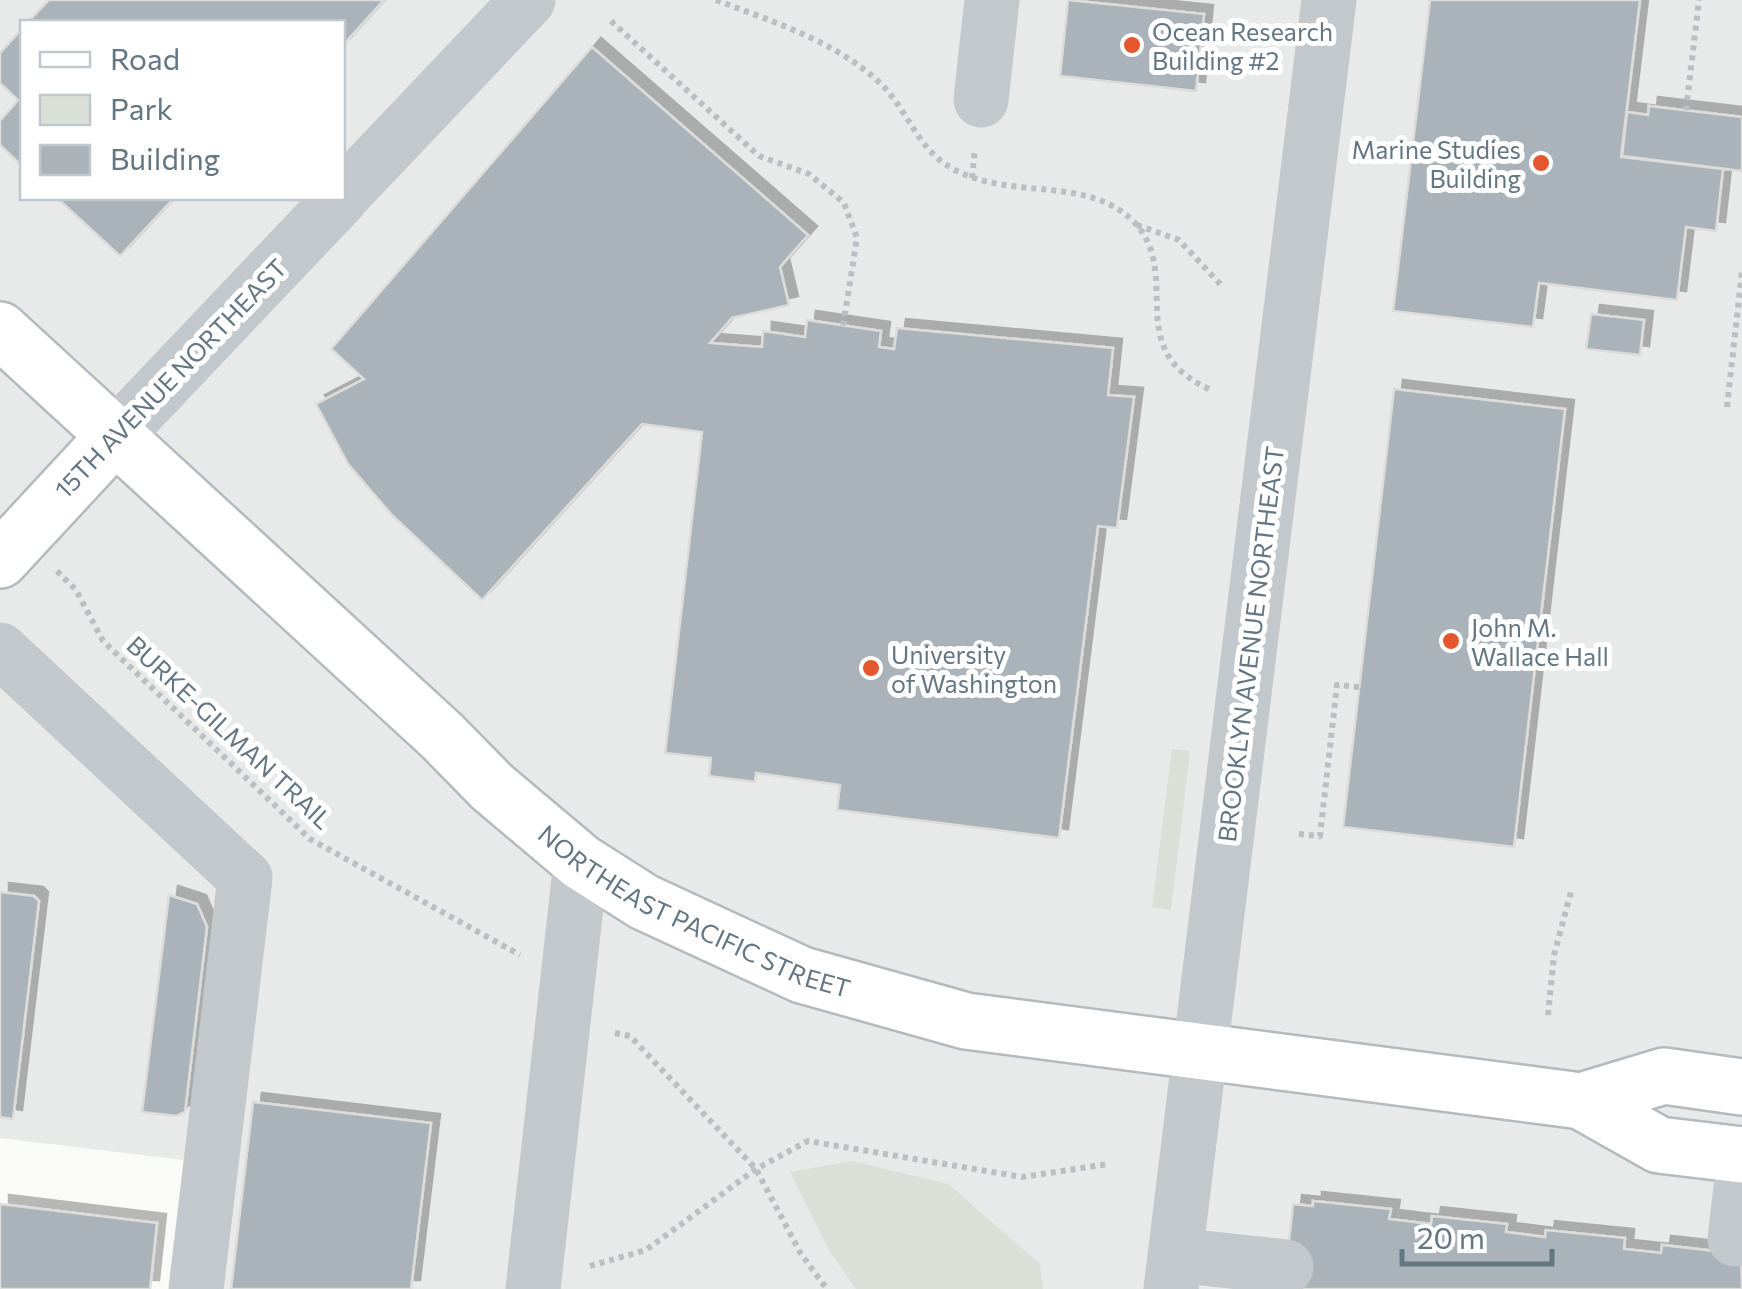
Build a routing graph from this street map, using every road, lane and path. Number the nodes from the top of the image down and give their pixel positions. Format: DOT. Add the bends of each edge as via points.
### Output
graph roads {
  1 [pos="528,0"];
  2 [pos="716,0"];
  3 [pos="992,0"];
  4 [pos="1328,0"];
  5 [pos="1698,0"];
  6 [pos="611,21"];
  7 [pos="981,100"];
  8 [pos="1686,110"];
  9 [pos="345,194"];
  10 [pos="339,200"];
  11 [pos="1137,225"];
  12 [pos="1742,272"];
  13 [pos="1222,286"];
  14 [pos="843,326"];
  15 [pos="0,330"];
  16 [pos="1209,388"];
  17 [pos="1727,407"];
  18 [pos="115,436"];
  19 [pos="0,560"];
  20 [pos="65,579"];
  21 [pos="0,650"];
  22 [pos="1359,688"];
  23 [pos="1299,834"];
  24 [pos="581,862"];
  25 [pos="1572,888"];
  26 [pos="510,947"];
  27 [pos="1548,1015"];
  28 [pos="616,1033"];
  29 [pos="1202,1053"];
  30 [pos="1742,1087"];
  31 [pos="1581,1101"];
  32 [pos="1742,1155"];
  33 [pos="1109,1164"];
  34 [pos="756,1169"];
  35 [pos="1742,1179"];
  36 [pos="1735,1239"];
  37 [pos="1286,1267"];
  38 [pos="1173,1272"];
  39 [pos="554,1280"];
  40 [pos="196,1289"];
  41 [pos="827,1289"];
  1 -- 9 [label="street, 15TH AVENUE NORTHEAST"];
  2 -- 11 [label="path" via="815,39 866,71 884,86 925,148 954,170 994,186 1088,196"];
  3 -- 7 [label="street"];
  4 -- 29 [label="street, BROOKLYN AVENUE NORTHEAST"];
  5 -- 8 [label="path"];
  6 -- 14 [label="path" via="758,156 809,174 844,203 857,238"];
  10 -- 18 [label="street, 15TH AVENUE NORTHEAST"];
  11 -- 13 [label="path" via="1179,240"];
  11 -- 16 [label="path" via="1154,254 1162,348 1190,380"];
  12 -- 17 [label="path"];
  15 -- 18 [label="main road, NORTHEAST PACIFIC STREET"];
  18 -- 19 [label="main road, 15TH AVENUE NORTHEAST"];
  18 -- 24 [label="main road, NORTHEAST PACIFIC STREET" via="492,788"];
  20 -- 26 [label="path, BURKE-GILMAN TRAIL" via="102,641 310,839"];
  21 -- 40 [label="street" via="244,878"];
  22 -- 23 [label="path" via="1337,685 1320,836"];
  24 -- 29 [label="main road, NORTHEAST PACIFIC STREET" via="723,942 853,991 966,1021"];
  24 -- 39 [label="street"];
  25 -- 27 [label="path" via="1554,955"];
  28 -- 34 [label="path" via="630,1036"];
  29 -- 31 [label="main road, NORTHEAST PACIFIC STREET"];
  29 -- 38 [label="street, BROOKLYN AVENUE NORTHEAST"];
  30 -- 31 [label="main road, NORTHEAST PACIFIC STREET" via="1664,1076"];
  31 -- 32 [label="main road, NORTHEAST PACIFIC STREET" via="1659,1144"];
  33 -- 34 [label="path" via="1022,1176 808,1142"];
  34 -- 39 [label="path" via="646,1250"];
  34 -- 41 [label="path" via="800,1254"];
  35 -- 36 [label="street"];
  37 -- 38 [label="street"];
}
